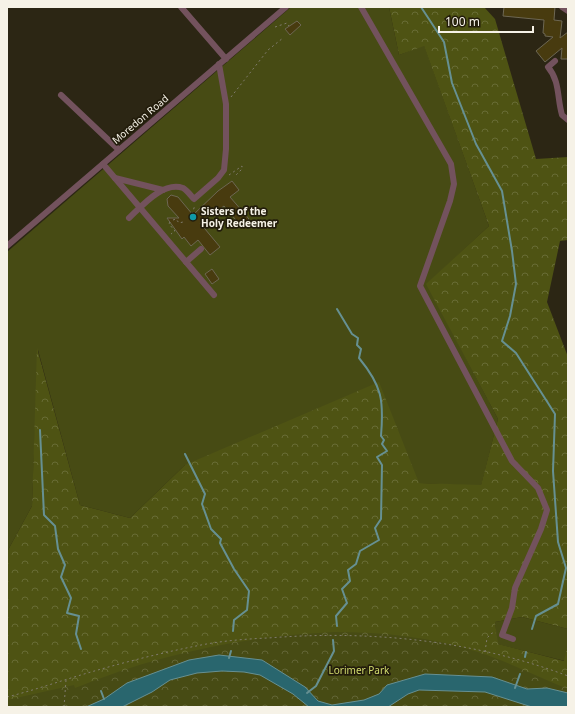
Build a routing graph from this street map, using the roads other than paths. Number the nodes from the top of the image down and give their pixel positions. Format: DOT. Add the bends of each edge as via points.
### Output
graph roads {
  1 [pos="181,7"];
  2 [pos="286,7"];
  3 [pos="361,7"];
  4 [pos="562,7"];
  5 [pos="568,11"];
  6 [pos="226,59"];
  7 [pos="555,61"];
  8 [pos="219,64"];
  9 [pos="61,95"];
  10 [pos="568,120"];
  11 [pos="119,150"];
  12 [pos="103,164"];
  13 [pos="115,178"];
  14 [pos="163,190"];
  15 [pos="140,208"];
  16 [pos="129,218"];
  17 [pos="7,246"];
  18 [pos="201,249"];
  19 [pos="186,262"];
  20 [pos="214,295"];
  21 [pos="513,638"];
  1 -- 6 [label="street"];
  2 -- 6 [label="street, Moredon Road"];
  3 -- 21 [label="street" via="451,164 454,184 450,201 420,286 512,461 538,488 547,510 515,588 512,608 502,635"];
  4 -- 5 [label="street"];
  6 -- 8 [label="street, Moredon Road"];
  7 -- 10 [label="street" via="548,67 558,88 562,115"];
  8 -- 11 [label="street, Moredon Road"];
  8 -- 14 [label="street" via="226,104 224,170 194,199 182,188 172,186"];
  9 -- 11 [label="street"];
  11 -- 12 [label="street, Moredon Road"];
  12 -- 13 [label="street"];
  12 -- 17 [label="street, Moredon Road"];
  13 -- 14 [label="street"];
  13 -- 15 [label="street"];
  14 -- 15 [label="street"];
  15 -- 16 [label="street"];
  15 -- 19 [label="street"];
  18 -- 19 [label="street"];
  19 -- 20 [label="street"];
}
